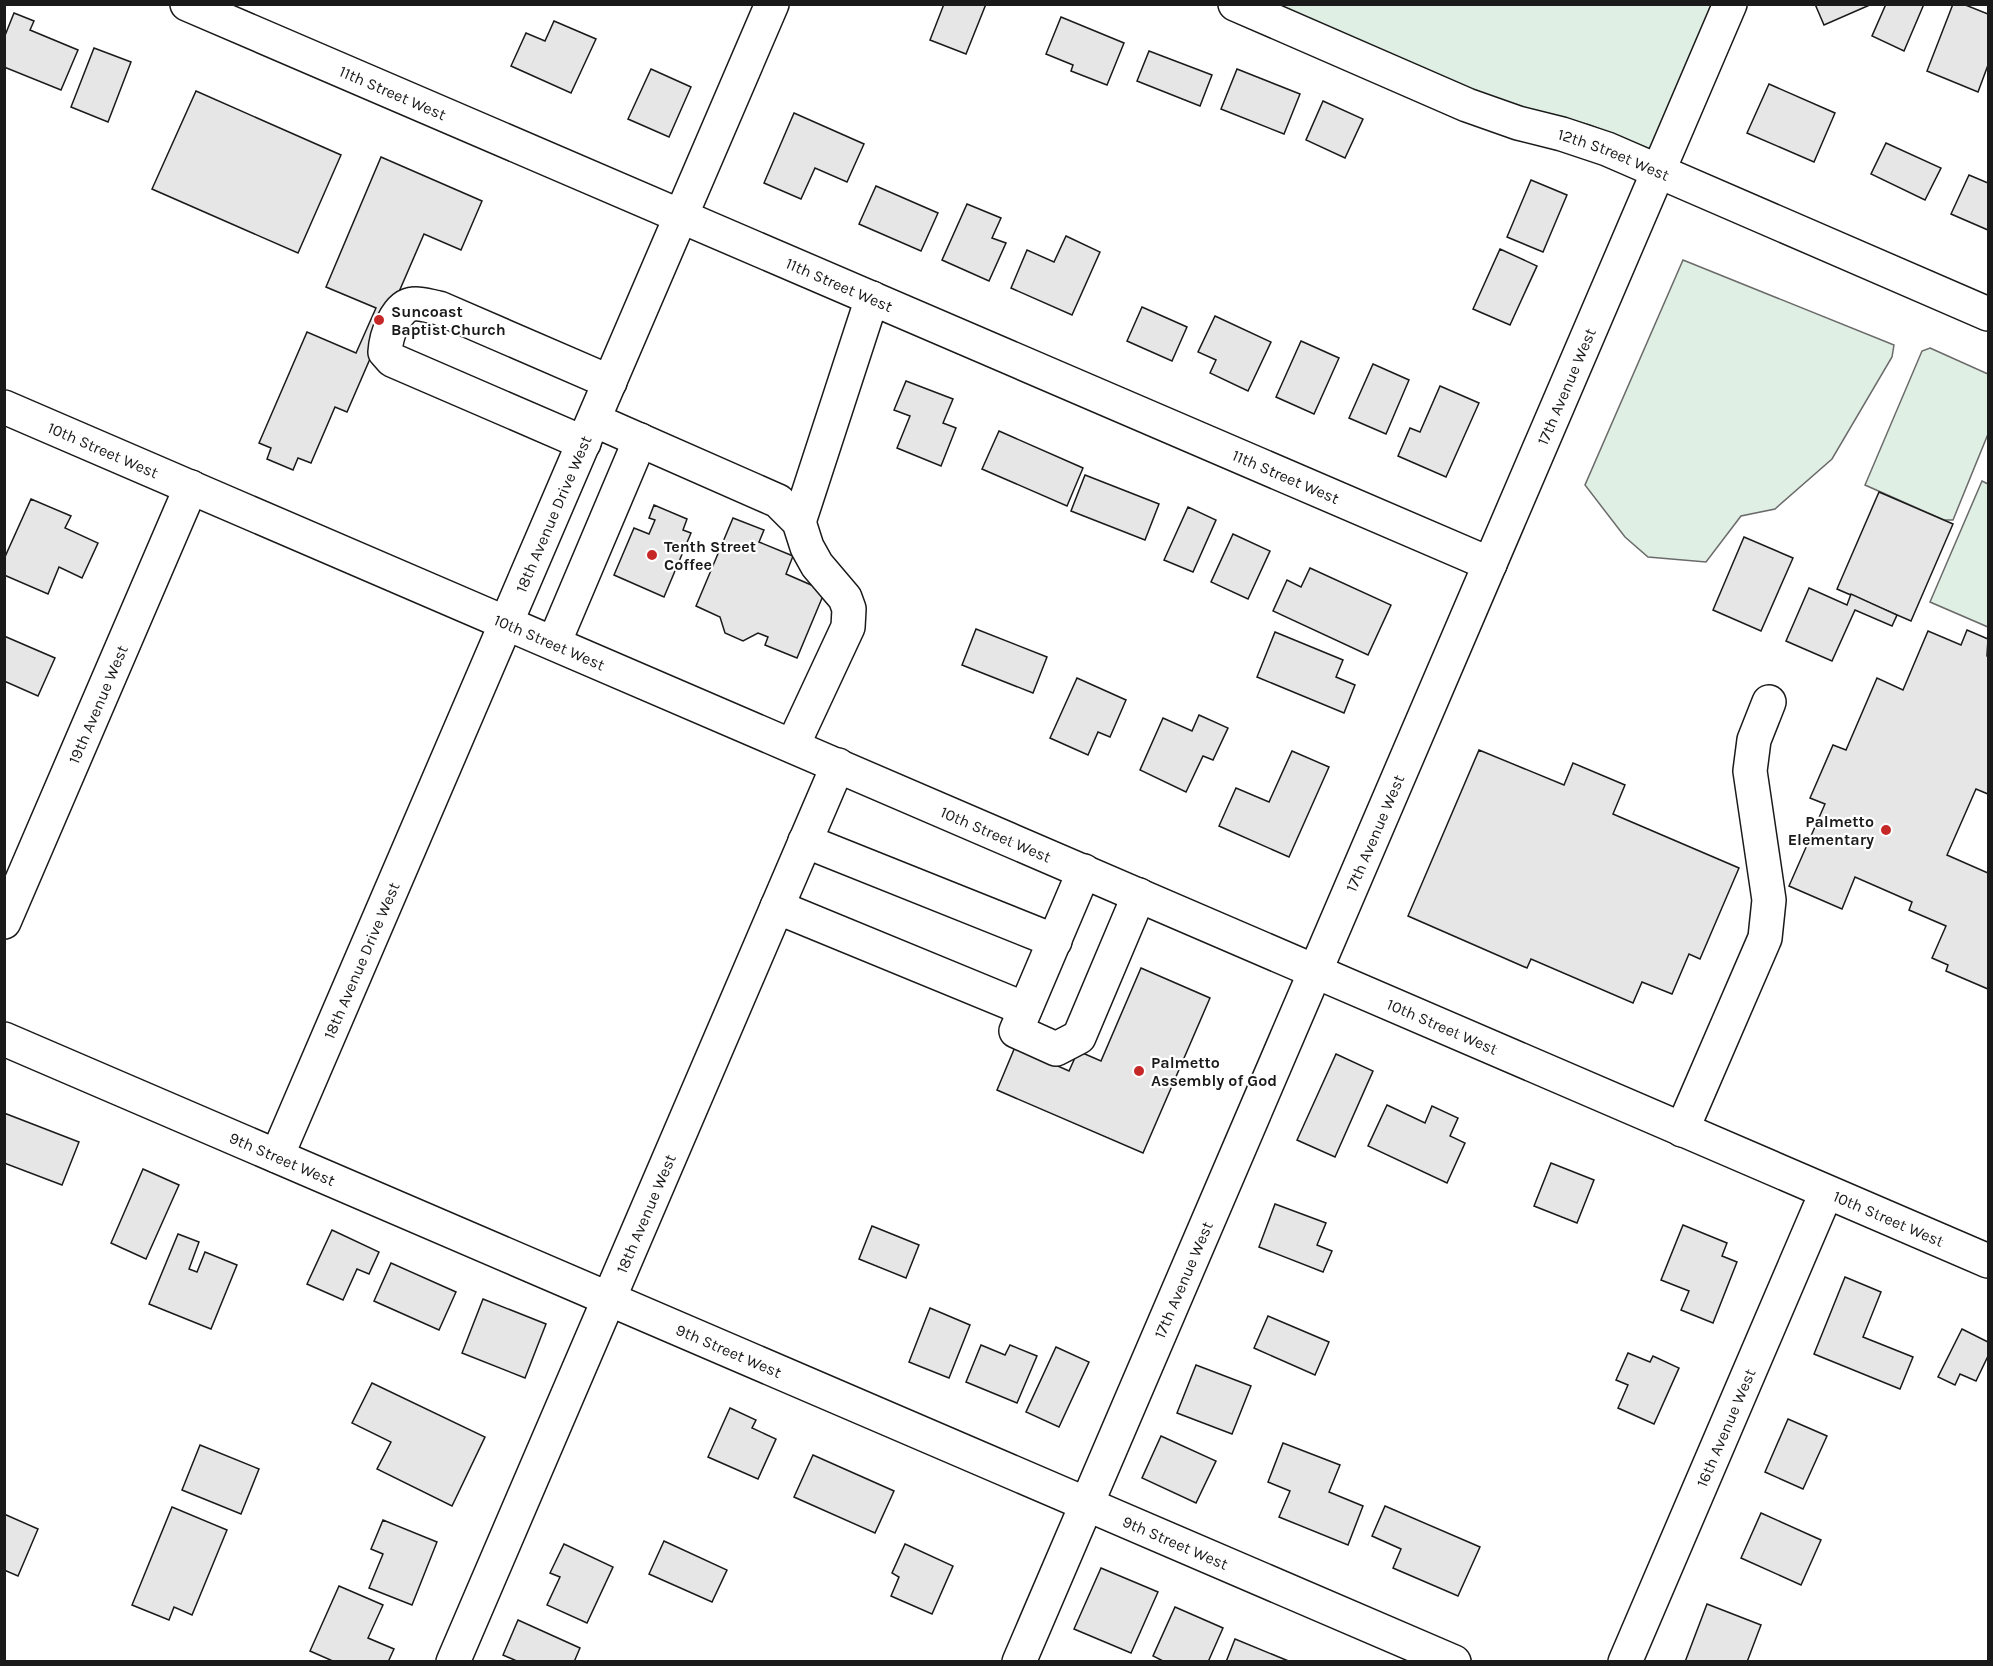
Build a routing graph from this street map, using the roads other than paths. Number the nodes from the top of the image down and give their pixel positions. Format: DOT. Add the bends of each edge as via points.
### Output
graph roads {
  1 [pos="187,4"];
  2 [pos="772,4"];
  3 [pos="1235,4"];
  4 [pos="1730,4"];
  5 [pos="1658,171"];
  6 [pos="681,217"];
  7 [pos="872,298"];
  8 [pos="1989,314"];
  9 [pos="610,382"];
  10 [pos="4,407"];
  11 [pos="589,431"];
  12 [pos="640,440"];
  13 [pos="191,487"];
  14 [pos="799,522"];
  15 [pos="1490,564"];
  16 [pos="507,622"];
  17 [pos="554,643"];
  18 [pos="1769,702"];
  19 [pos="793,745"];
  20 [pos="838,765"];
  21 [pos="806,841"];
  22 [pos="1084,871"];
  23 [pos="1139,895"];
  24 [pos="777,907"];
  25 [pos="4,922"];
  26 [pos="1054,941"];
  27 [pos="1315,971"];
  28 [pos="1025,1009"];
  29 [pos="4,1039"];
  30 [pos="1682,1130"];
  31 [pos="277,1156"];
  32 [pos="1826,1192"];
  33 [pos="1989,1261"];
  34 [pos="609,1299"];
  35 [pos="1087,1504"];
  36 [pos="453,1662"];
  37 [pos="1019,1662"];
  38 [pos="1454,1662"];
  39 [pos="1625,1662"];
  1 -- 6 [label="street, 11th Street West"];
  2 -- 6 [label="street, 18th Avenue Drive West"];
  3 -- 5 [label="street, 12th Street West" via="1467,105 1585,141"];
  4 -- 5 [label="street, 17th Avenue West"];
  5 -- 8 [label="street, 12th Street West"];
  5 -- 15 [label="street, 17th Avenue West"];
  6 -- 7 [label="street, 11th Street West"];
  6 -- 9 [label="street, 18th Avenue Drive West"];
  7 -- 14 [label="street"];
  7 -- 15 [label="street, 11th Street West"];
  9 -- 11 [label="street, 18th Avenue Drive West"];
  9 -- 11 [label="street" via="439,308 414,304 403,308 386,342 386,352 392,360"];
  10 -- 13 [label="street, 10th Street West"];
  11 -- 12 [label="street"];
  11 -- 16 [label="street, 18th Avenue Drive West"];
  12 -- 14 [label="street" via="778,501"];
  12 -- 17 [label="street"];
  13 -- 16 [label="street, 10th Street West"];
  13 -- 25 [label="street, 19th Avenue West"];
  14 -- 19 [label="street" via="812,556 845,598 849,609 848,627"];
  15 -- 27 [label="street, 17th Avenue West"];
  16 -- 17 [label="street, 10th Street West"];
  16 -- 31 [label="street, 18th Avenue Drive West"];
  17 -- 19 [label="street, 10th Street West"];
  18 -- 30 [label="street" via="1754,740 1750,771 1769,900 1765,938"];
  19 -- 20 [label="street, 10th Street West"];
  20 -- 21 [label="street, 18th Avenue West"];
  20 -- 22 [label="street, 10th Street West"];
  21 -- 24 [label="street, 18th Avenue West"];
  21 -- 26 [label="street"];
  22 -- 23 [label="street, 10th Street West"];
  22 -- 26 [label="street"];
  23 -- 27 [label="street, 10th Street West"];
  23 -- 28 [label="street" via="1079,1037 1056,1050 1016,1031"];
  24 -- 28 [label="street"];
  24 -- 34 [label="street, 18th Avenue West"];
  26 -- 28 [label="street"];
  27 -- 30 [label="street, 10th Street West"];
  27 -- 35 [label="street, 17th Avenue West"];
  29 -- 31 [label="street, 9th Street West"];
  30 -- 32 [label="street, 10th Street West"];
  31 -- 34 [label="street, 9th Street West"];
  32 -- 33 [label="street, 10th Street West"];
  32 -- 39 [label="street, 16th Avenue West"];
  34 -- 35 [label="street, 9th Street West"];
  34 -- 36 [label="street, 18th Avenue West"];
  35 -- 37 [label="street, 17th Avenue West"];
  35 -- 38 [label="street, 9th Street West"];
}
